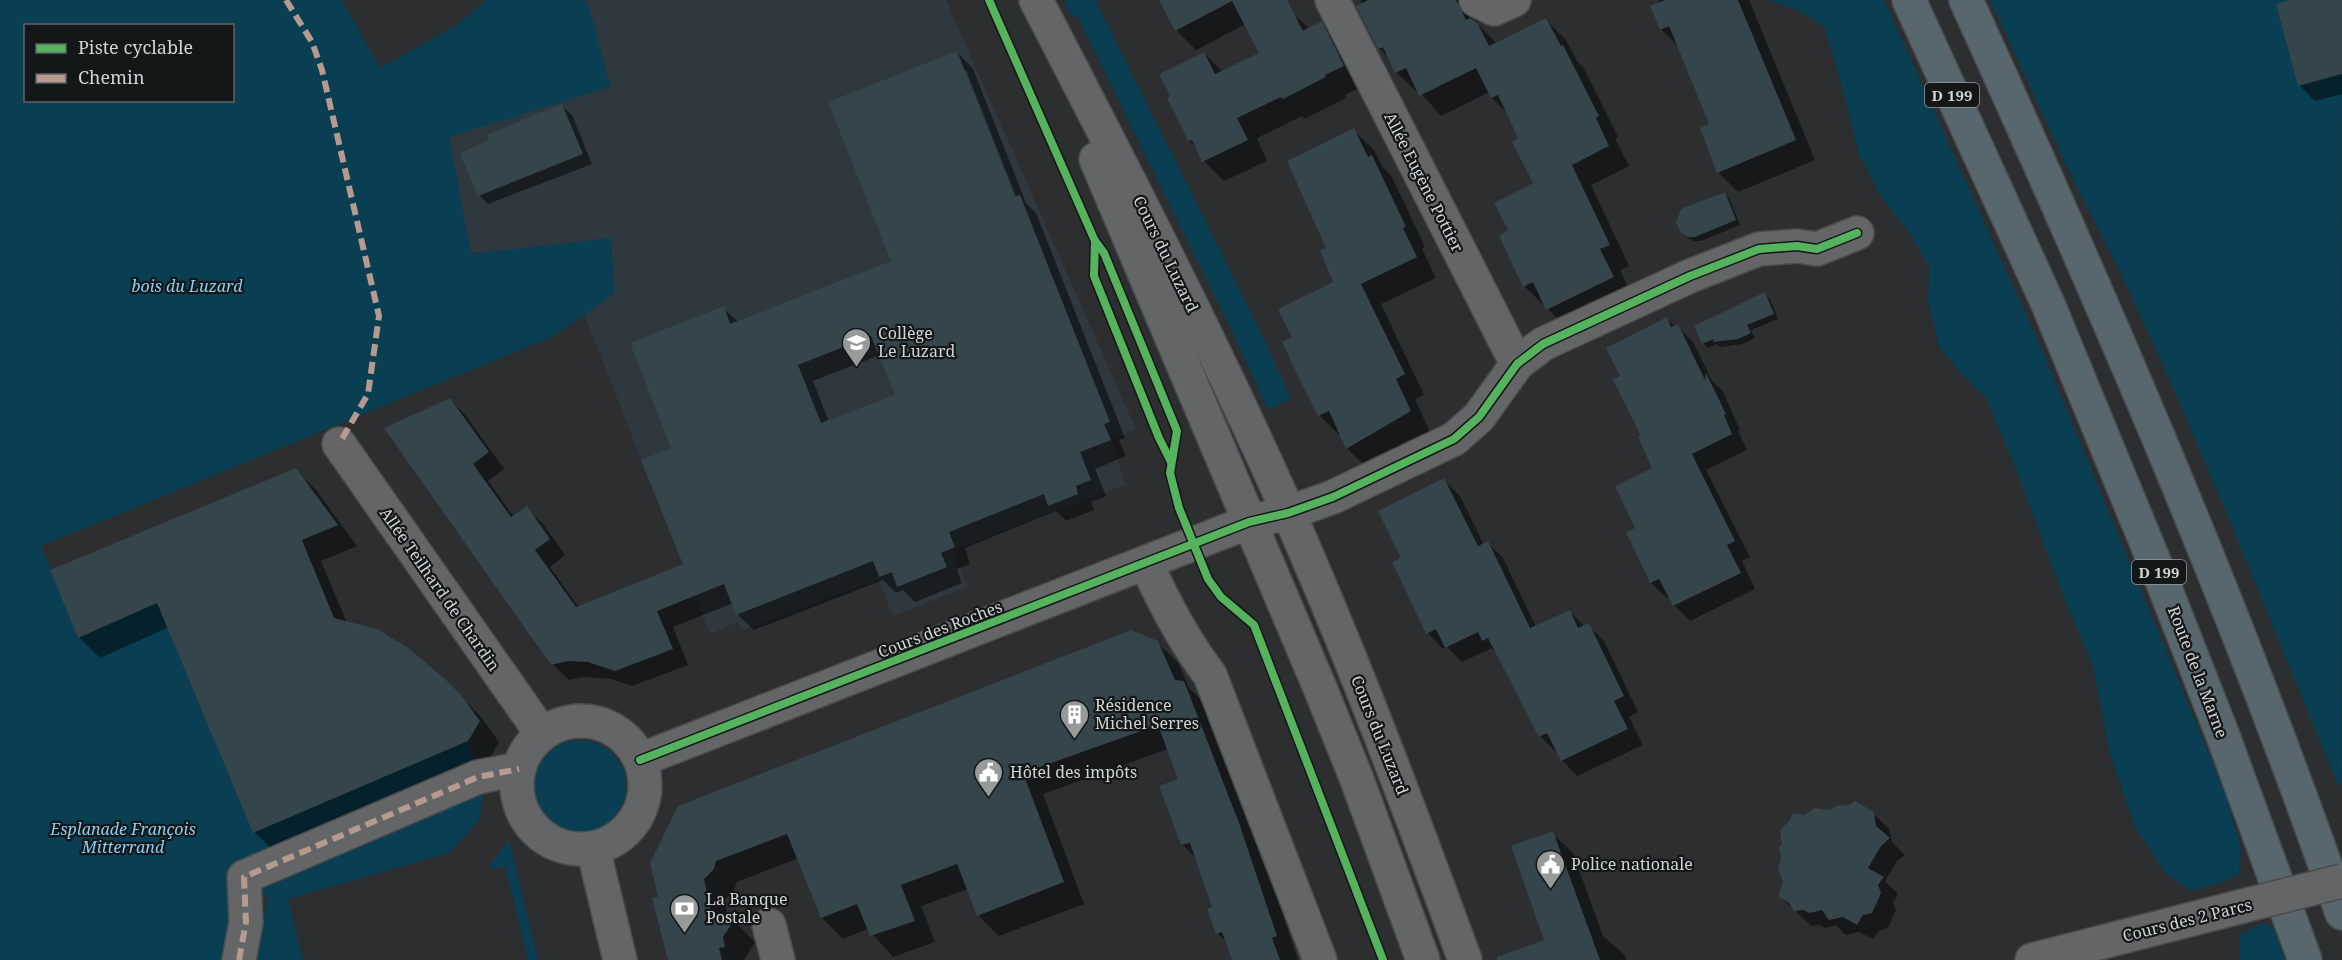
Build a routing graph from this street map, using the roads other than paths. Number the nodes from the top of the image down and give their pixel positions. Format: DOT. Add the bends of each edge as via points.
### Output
graph roads {
  1 [pos="1028,0"];
  2 [pos="1036,0"];
  3 [pos="1332,0"];
  4 [pos="1476,0"];
  5 [pos="1514,0"];
  6 [pos="1909,0"];
  7 [pos="1966,0"];
  8 [pos="1857,233"];
  9 [pos="1517,364"];
  10 [pos="339,444"];
  11 [pos="1288,513"];
  12 [pos="1249,522"];
  13 [pos="1146,563"];
  14 [pos="542,734"];
  15 [pos="640,760"];
  16 [pos="519,769"];
  17 [pos="593,848"];
  18 [pos="2342,881"];
  19 [pos="2342,913"];
  20 [pos="769,925"];
  21 [pos="239,960"];
  22 [pos="620,960"];
  23 [pos="778,960"];
  24 [pos="1320,960"];
  25 [pos="1423,960"];
  26 [pos="1465,960"];
  27 [pos="2032,960"];
  28 [pos="2306,960"];
  1 -- 12 [label="street, Cours du Luzard"];
  2 -- 11 [label="street, Cours du Luzard" via="1165,250"];
  3 -- 9 [label="street, Allée Eugène Pottier"];
  4 -- 5 [label="street" via="1494,9"];
  6 -- 28 [label="highway, Route de la Marne / D 199" via="2048,304 2163,583"];
  7 -- 19 [label="highway, D 199" via="2214,572"];
  8 -- 9 [label="street" via="1817,249 1759,249 1690,276 1543,344"];
  9 -- 11 [label="street" via="1479,417 1454,439 1333,497"];
  10 -- 14 [label="street, Allée Teilhard de Chardin"];
  11 -- 12 [label="street"];
  11 -- 26 [label="street, Cours du Luzard" via="1364,692"];
  12 -- 13 [label="street, Cours des Roches"];
  12 -- 25 [label="street, Cours du Luzard" via="1356,777"];
  13 -- 15 [label="street, Cours des Roches"];
  13 -- 24 [label="street" via="1190,650 1210,675"];
  14 -- 15 [label="street" via="558,725 578,721 597,723 615,730"];
  14 -- 16 [label="street" via="527,750"];
  15 -- 17 [label="street" via="644,797 637,815 611,842"];
  16 -- 17 [label="street" via="517,790 522,811 534,829 552,842 572,848"];
  16 -- 21 [label="street" via="478,777 244,877 246,922"];
  17 -- 22 [label="street"];
  18 -- 27 [label="street, Cours des 2 Parcs, bridge"];
  20 -- 23 [label="street"];
}
